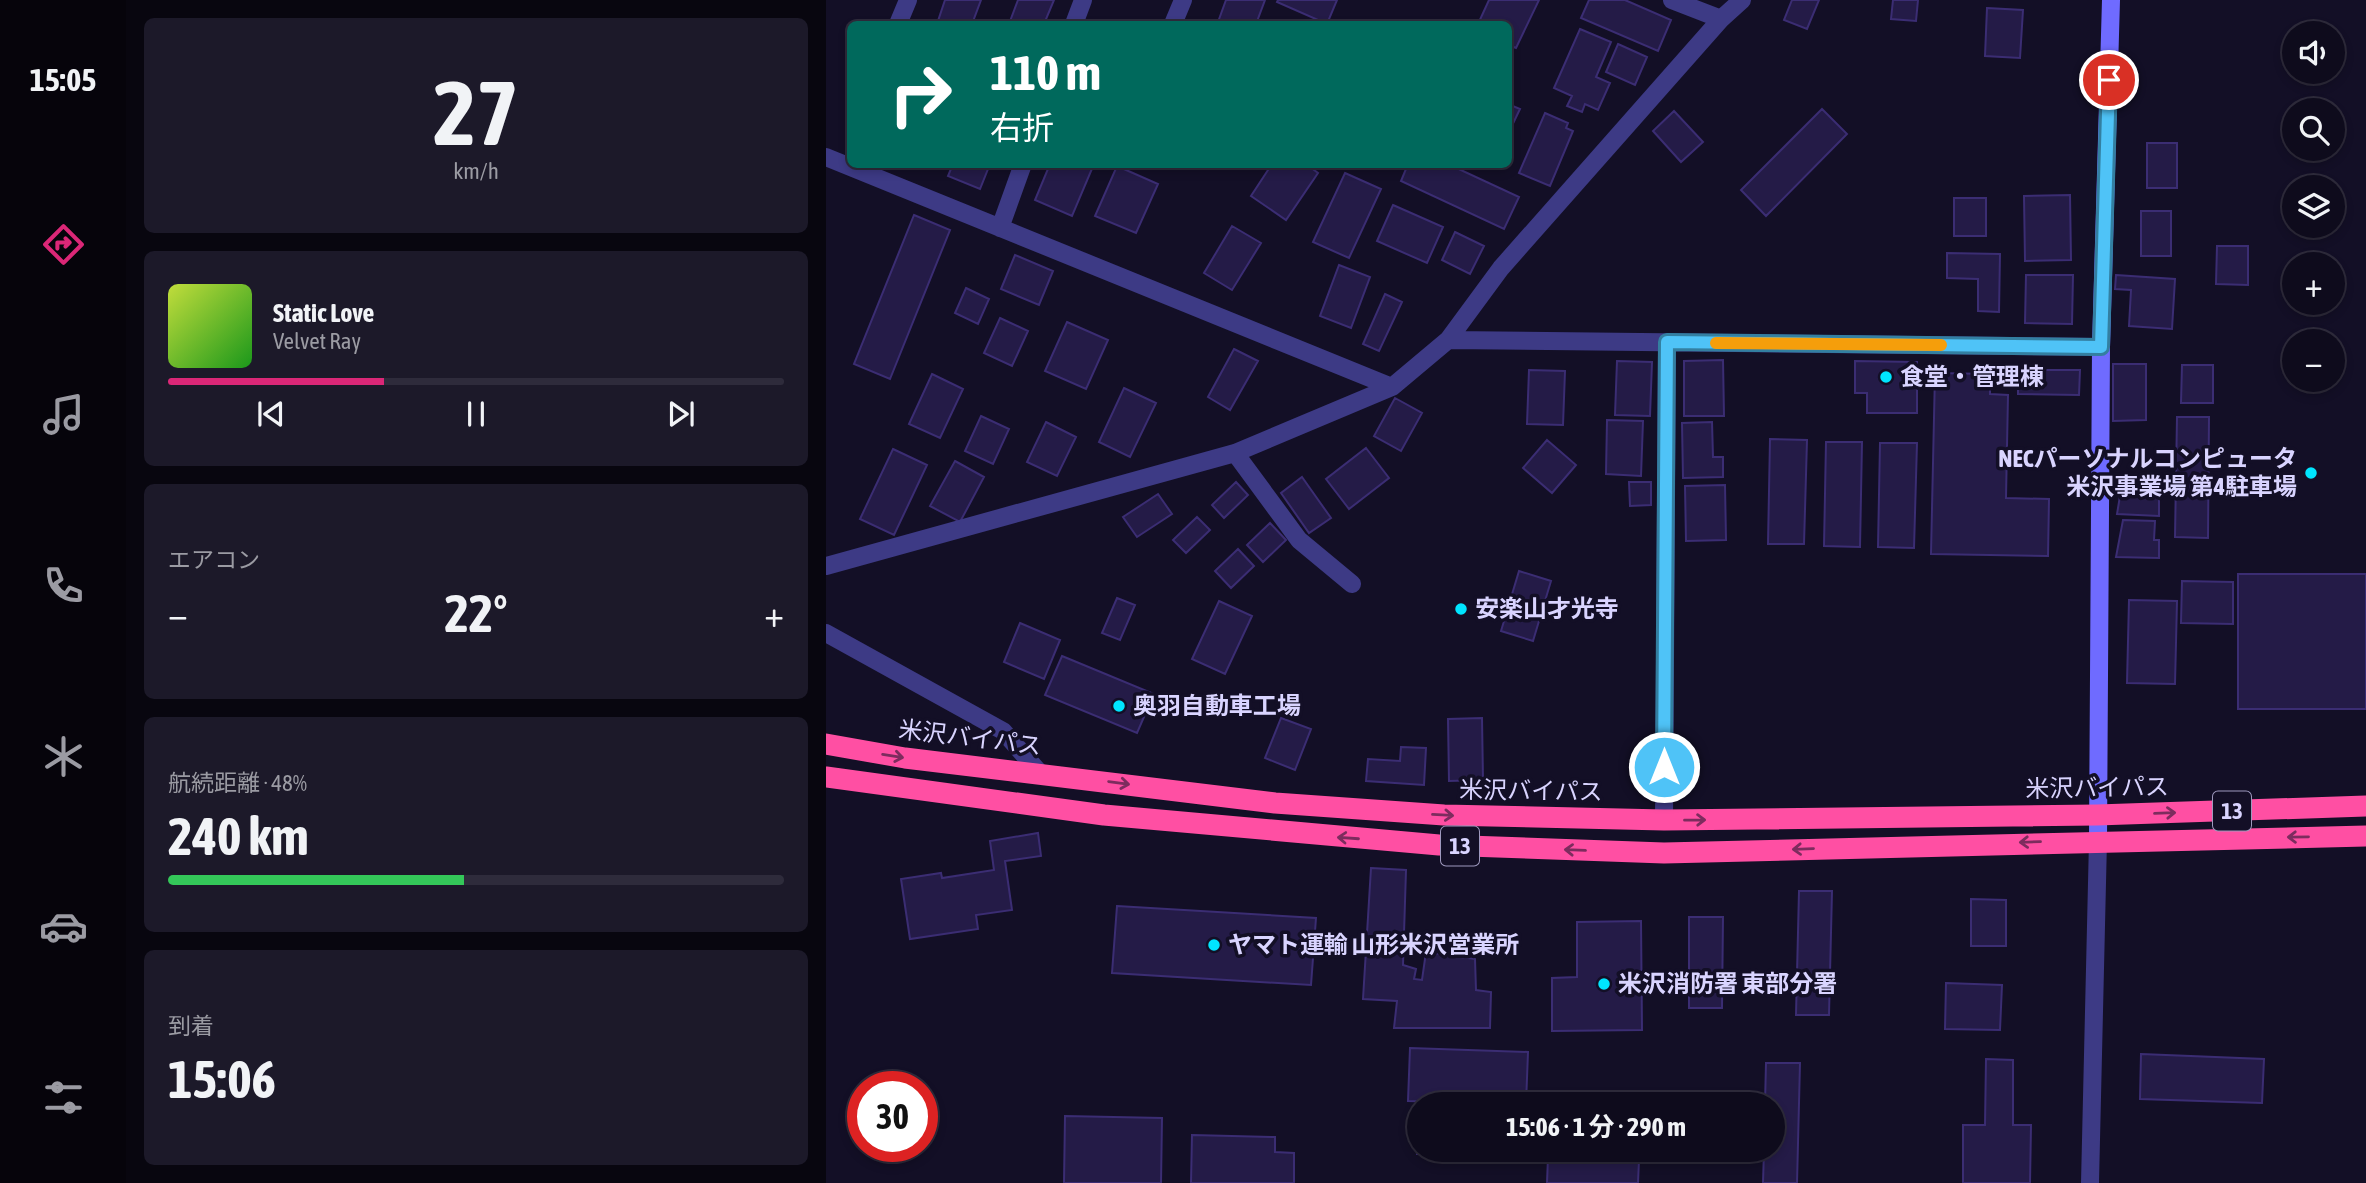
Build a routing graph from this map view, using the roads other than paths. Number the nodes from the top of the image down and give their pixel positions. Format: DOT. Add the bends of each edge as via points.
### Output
graph roads {
  1 [pos="908,0"];
  2 [pos="1083,0"];
  3 [pos="1183,0"];
  4 [pos="1672,0"];
  5 [pos="1742,0"];
  6 [pos="2111,0"];
  7 [pos="1721,19"];
  8 [pos="899,21"];
  9 [pos="1075,21"];
  10 [pos="1174,21"];
  11 [pos="847,156"];
  12 [pos="826,157"];
  13 [pos="872,168"];
  14 [pos="1022,168"];
  15 [pos="1000,228"];
  16 [pos="1448,340"];
  17 [pos="1667,342"];
  18 [pos="2101,347"];
  19 [pos="1392,387"];
  20 [pos="1235,453"];
  21 [pos="826,566"];
  22 [pos="1352,584"];
  23 [pos="826,633"];
  24 [pos="826,744"];
  25 [pos="1039,772"];
  26 [pos="826,777"];
  27 [pos="2366,806"];
  28 [pos="2097,815"];
  29 [pos="1664,820"];
  30 [pos="2366,836"];
  31 [pos="2098,840"];
  32 [pos="2090,1183"];
  1 -- 8 [label="street"];
  2 -- 9 [label="street"];
  3 -- 10 [label="street"];
  4 -- 7 [label="street"];
  5 -- 7 [label="street"];
  6 -- 18 [label="street"];
  7 -- 16 [label="street" via="1501,268"];
  11 -- 12 [label="street"];
  13 -- 15 [label="street"];
  14 -- 15 [label="street"];
  15 -- 19 [label="street"];
  16 -- 17 [label="street"];
  16 -- 19 [label="street"];
  17 -- 18 [label="street"];
  17 -- 29 [label="street"];
  18 -- 28 [label="street"];
  19 -- 20 [label="street"];
  20 -- 21 [label="street"];
  20 -- 22 [label="street" via="1299,540"];
  23 -- 25 [label="street" via="1003,731"];
  24 -- 25 [label="highway, 米沢バイパス / 13, one-way" via="905,758"];
  25 -- 29 [label="highway, 米沢バイパス / 13, one-way" via="1275,803 1444,816"];
  31 -- 26 [label="highway, 13, one-way" via="1664,853 1439,845 1104,815"];
  28 -- 27 [label="highway, 米沢バイパス / 13, one-way"];
  29 -- 28 [label="highway, 米沢バイパス / 13, one-way"];
  28 -- 31 [label="street"];
  30 -- 31 [label="highway, 13, one-way"];
  31 -- 32 [label="street"];
}
